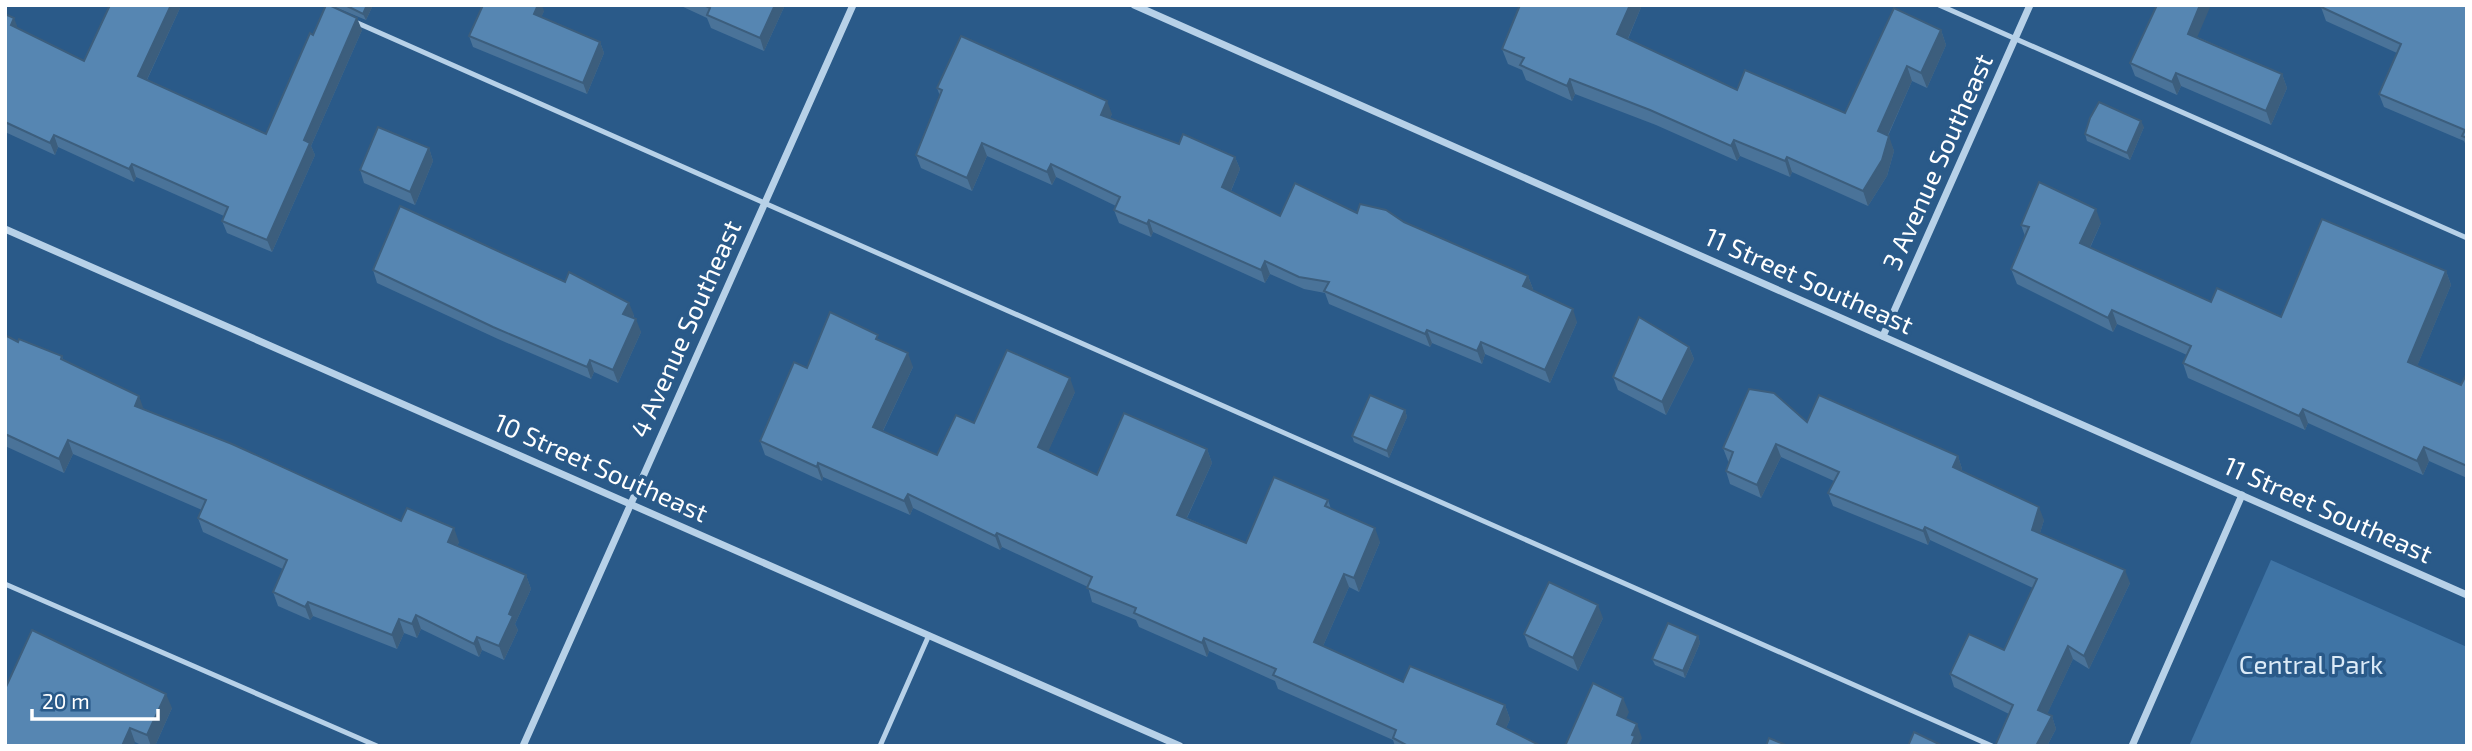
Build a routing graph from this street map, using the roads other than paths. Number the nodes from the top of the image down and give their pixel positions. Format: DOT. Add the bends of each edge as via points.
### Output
graph roads {
  1 [pos="853,5"];
  2 [pos="1135,5"];
  3 [pos="1939,5"];
  4 [pos="2030,5"];
  5 [pos="344,17"];
  6 [pos="2015,40"];
  7 [pos="765,204"];
  8 [pos="5,229"];
  9 [pos="2467,238"];
  10 [pos="1883,336"];
  11 [pos="2242,495"];
  12 [pos="631,504"];
  13 [pos="5,584"];
  14 [pos="2467,595"];
  15 [pos="929,635"];
  16 [pos="377,746"];
  17 [pos="523,746"];
  18 [pos="880,746"];
  19 [pos="1180,746"];
  20 [pos="1992,746"];
  21 [pos="2133,746"];
  1 -- 7 [label="street, 4 Avenue Southeast"];
  2 -- 10 [label="street, 11 Street Southeast"];
  3 -- 6 [label="lane"];
  4 -- 6 [label="street, 3 Avenue Southeast"];
  5 -- 7 [label="lane"];
  6 -- 9 [label="lane"];
  6 -- 10 [label="street, 3 Avenue Southeast"];
  7 -- 12 [label="street, 4 Avenue Southeast"];
  7 -- 20 [label="lane"];
  8 -- 12 [label="street, 10 Street Southeast"];
  10 -- 11 [label="street, 11 Street Southeast"];
  11 -- 14 [label="street, 11 Street Southeast"];
  11 -- 21 [label="street"];
  12 -- 15 [label="street, 10 Street Southeast"];
  12 -- 17 [label="street, 4 Avenue Southeast"];
  13 -- 16 [label="lane"];
  15 -- 18 [label="lane"];
  15 -- 19 [label="street, 10 Street Southeast"];
}
